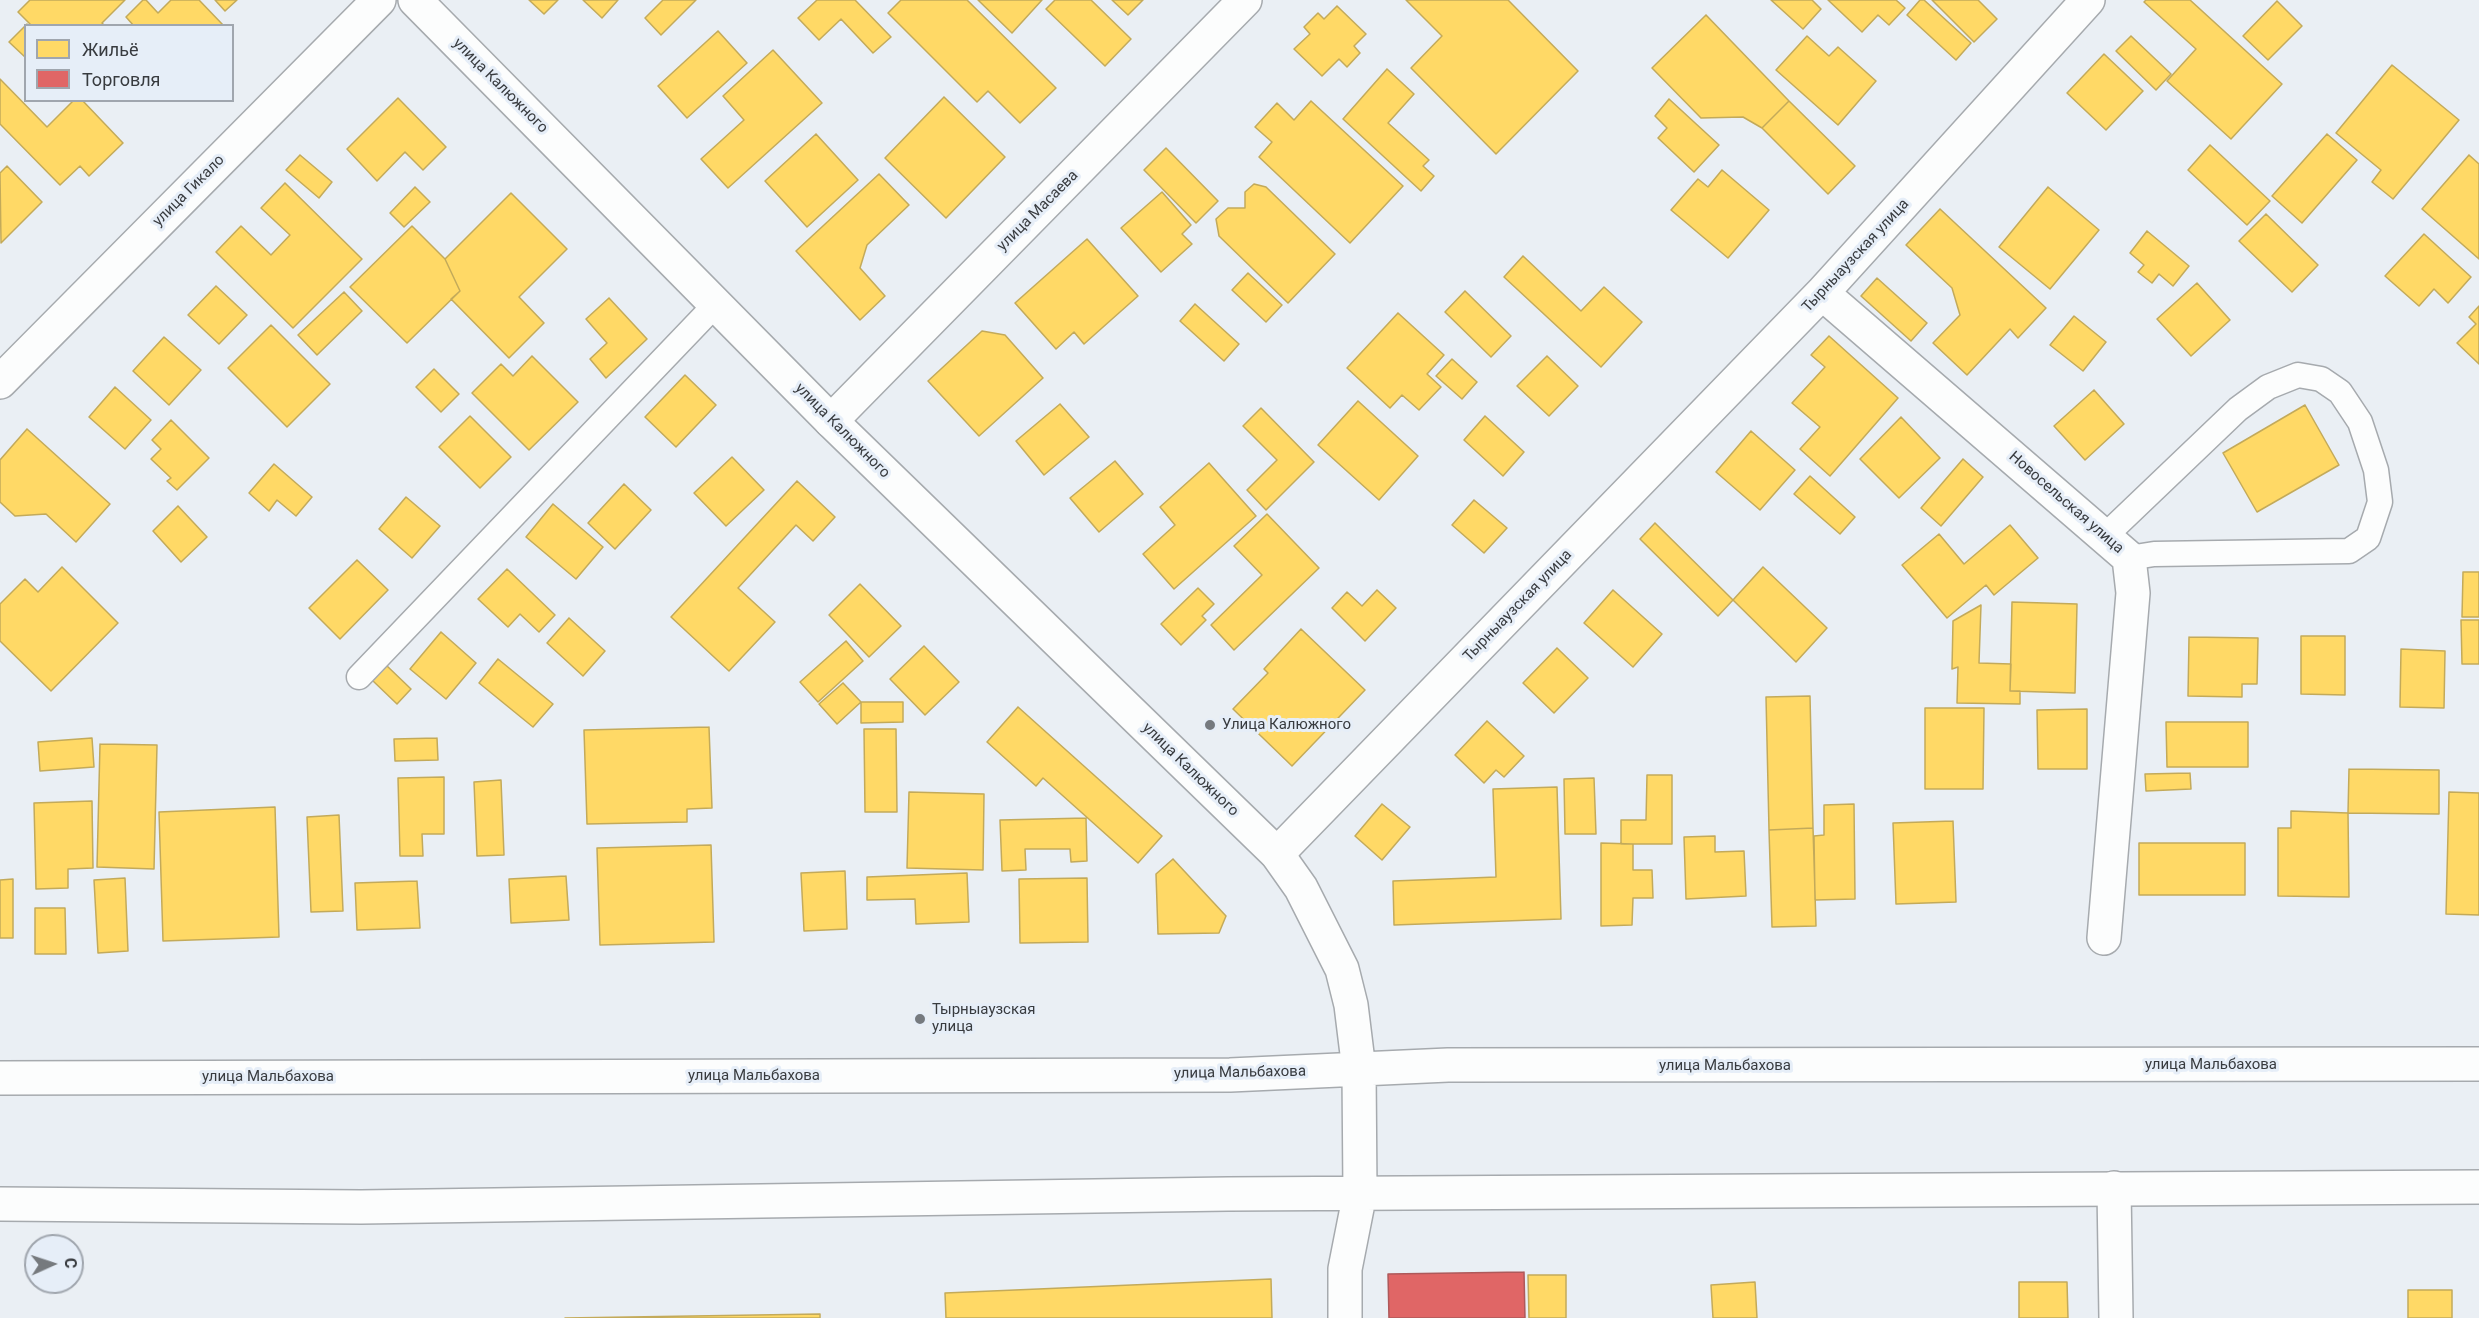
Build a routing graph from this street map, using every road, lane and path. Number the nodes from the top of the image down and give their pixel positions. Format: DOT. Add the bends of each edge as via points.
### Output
graph roads {
  1 [pos="379,0"];
  2 [pos="415,0"];
  3 [pos="1245,0"];
  4 [pos="2088,0"];
  5 [pos="1822,293"];
  6 [pos="715,305"];
  7 [pos="0,381"];
  8 [pos="831,421"];
  9 [pos="2105,536"];
  10 [pos="2129,558"];
  11 [pos="359,677"];
  12 [pos="1277,854"];
  13 [pos="2104,938"];
  14 [pos="2479,1064"];
  15 [pos="1359,1070"];
  16 [pos="0,1078"];
  17 [pos="2479,1187"];
  18 [pos="2114,1188"];
  19 [pos="1360,1193"];
  20 [pos="0,1204"];
  21 [pos="1345,1318"];
  22 [pos="2116,1318"];
  1 -- 7 [label="street, улица Гикало"];
  2 -- 6 [label="street, улица Калюжного"];
  3 -- 8 [label="street, улица Масаева"];
  4 -- 5 [label="street, Тырныаузская улица"];
  5 -- 9 [label="street, Новосельская улица"];
  5 -- 12 [label="street, Тырныаузская улица"];
  6 -- 8 [label="street, улица Калюжного"];
  6 -- 11 [label="lane"];
  8 -- 12 [label="street, улица Калюжного"];
  9 -- 10 [label="street, Новосельская улица"];
  9 -- 10 [label="lane" via="2238,409 2268,387 2298,375 2321,379 2340,392 2360,422 2376,470 2380,502 2368,538 2349,551 2154,554"];
  10 -- 13 [label="street, Новосельская улица" via="2133,593"];
  12 -- 15 [label="street" via="1301,888 1342,969"];
  14 -- 15 [label="street, улица Мальбахова" via="1448,1065"];
  15 -- 16 [label="street, улица Мальбахова" via="1218,1075"];
  15 -- 19 [label="street"];
  17 -- 18 [label="street"];
  18 -- 19 [label="street"];
  18 -- 22 [label="street"];
  19 -- 20 [label="street" via="361,1207"];
  19 -- 21 [label="street" via="1345,1269"];
}
